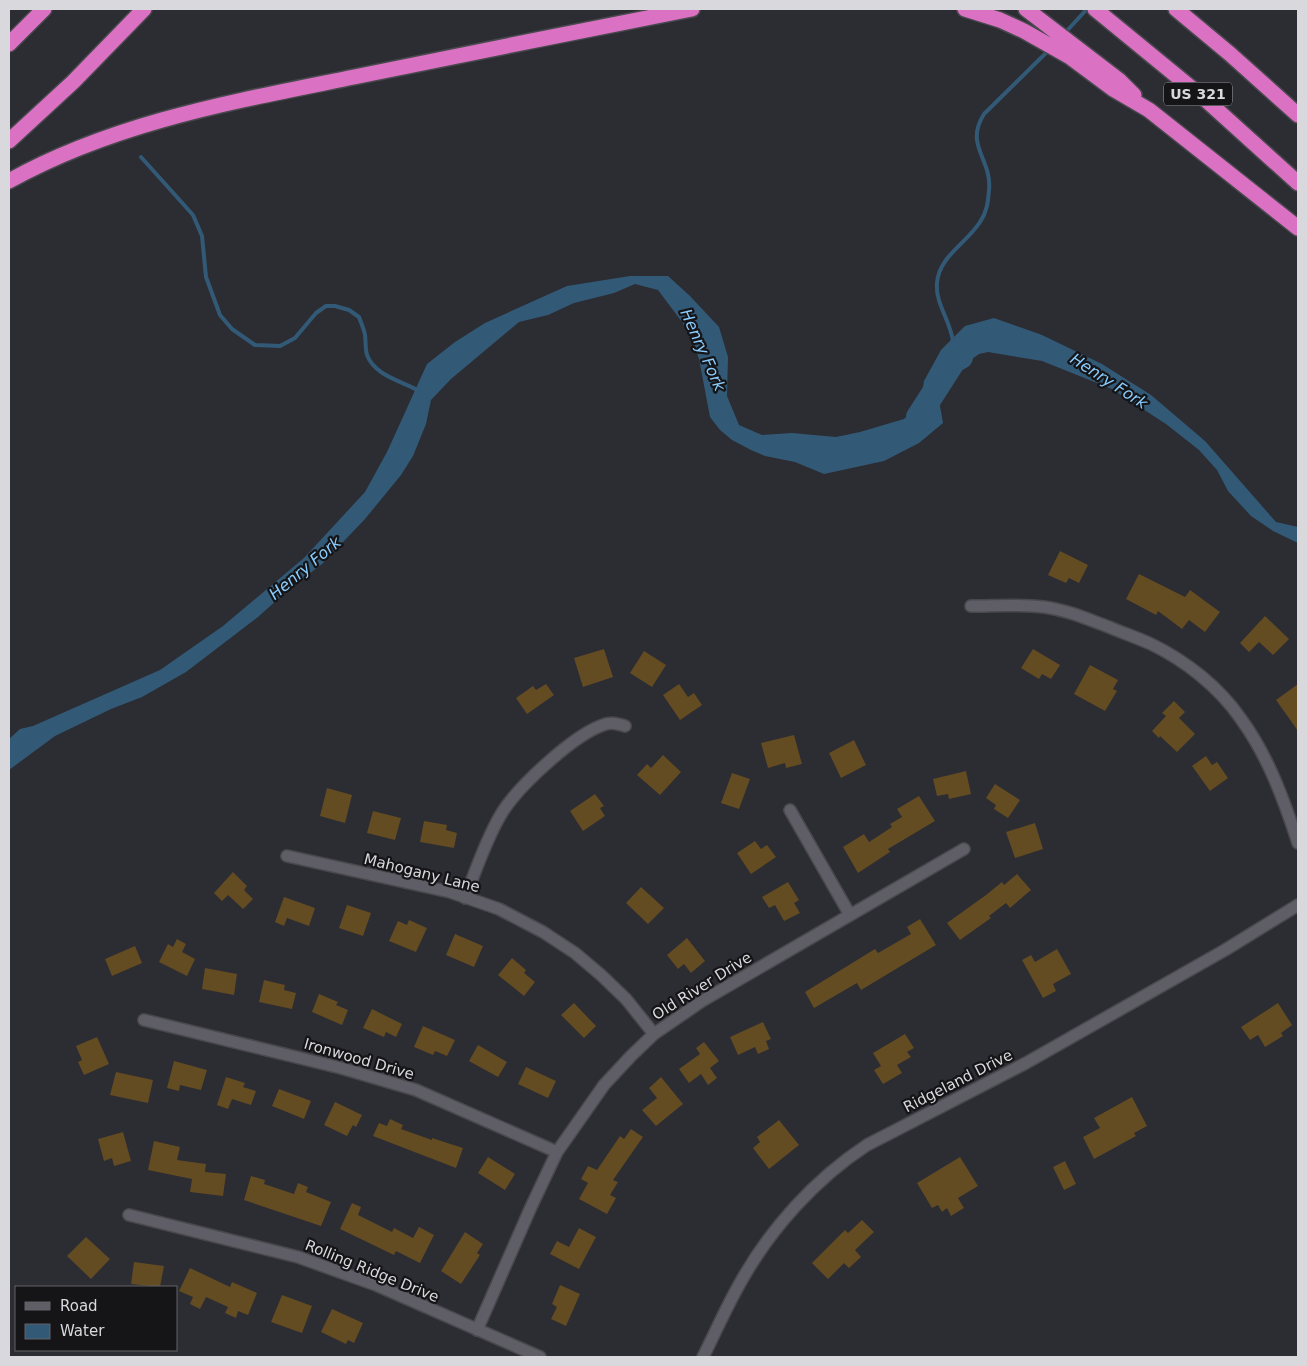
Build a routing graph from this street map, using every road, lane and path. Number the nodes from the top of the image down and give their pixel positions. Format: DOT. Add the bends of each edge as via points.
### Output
graph roads {
  1 [pos="44,9"];
  2 [pos="144,9"];
  3 [pos="692,9"];
  4 [pos="965,9"];
  5 [pos="1026,9"];
  6 [pos="1095,9"];
  7 [pos="1176,9"];
  8 [pos="9,44"];
  9 [pos="1149,110"];
  10 [pos="1298,115"];
  11 [pos="9,141"];
  12 [pos="9,181"];
  13 [pos="1298,183"];
  14 [pos="1298,228"];
  15 [pos="971,606"];
  16 [pos="625,726"];
  17 [pos="790,810"];
  18 [pos="1298,843"];
  19 [pos="964,849"];
  20 [pos="287,856"];
  21 [pos="465,898"];
  22 [pos="1298,905"];
  23 [pos="850,915"];
  24 [pos="144,1020"];
  25 [pos="654,1034"];
  26 [pos="557,1152"];
  27 [pos="129,1214"];
  28 [pos="477,1330"];
  29 [pos="540,1357"];
  30 [pos="703,1357"];
  1 -- 8 [label="highway"];
  2 -- 11 [label="highway" via="73,82"];
  3 -- 12 [label="highway" via="265,94 172,116 60,156"];
  4 -- 9 [label="highway" via="1000,20 1045,42"];
  5 -- 9 [label="highway" via="1120,81"];
  6 -- 13 [label="highway, US 321" via="1206,100"];
  7 -- 10 [label="highway, US 321"];
  9 -- 14 [label="highway"];
  15 -- 18 [label="street" via="1020,605 1072,613 1151,644 1187,665 1242,719 1278,788"];
  16 -- 21 [label="street" via="607,723 590,730 550,761 514,796 486,843"];
  17 -- 23 [label="street"];
  19 -- 23 [label="street, Old River Drive"];
  20 -- 21 [label="street, Mahogany Lane"];
  21 -- 25 [label="street, Mahogany Lane" via="499,909 575,953 626,999"];
  22 -- 30 [label="street, Ridgeland Drive" via="1026,1063 867,1145 845,1161 810,1192 768,1240 739,1284"];
  23 -- 25 [label="street, Old River Drive" via="702,1001"];
  24 -- 26 [label="street, Ironwood Drive" via="312,1060 416,1090"];
  25 -- 26 [label="street, Old River Drive" via="604,1085"];
  26 -- 28 [label="street, Old River Drive"];
  27 -- 28 [label="street, Rolling Ridge Drive" via="298,1257 376,1285"];
  28 -- 29 [label="street, Rolling Ridge Drive"];
}
